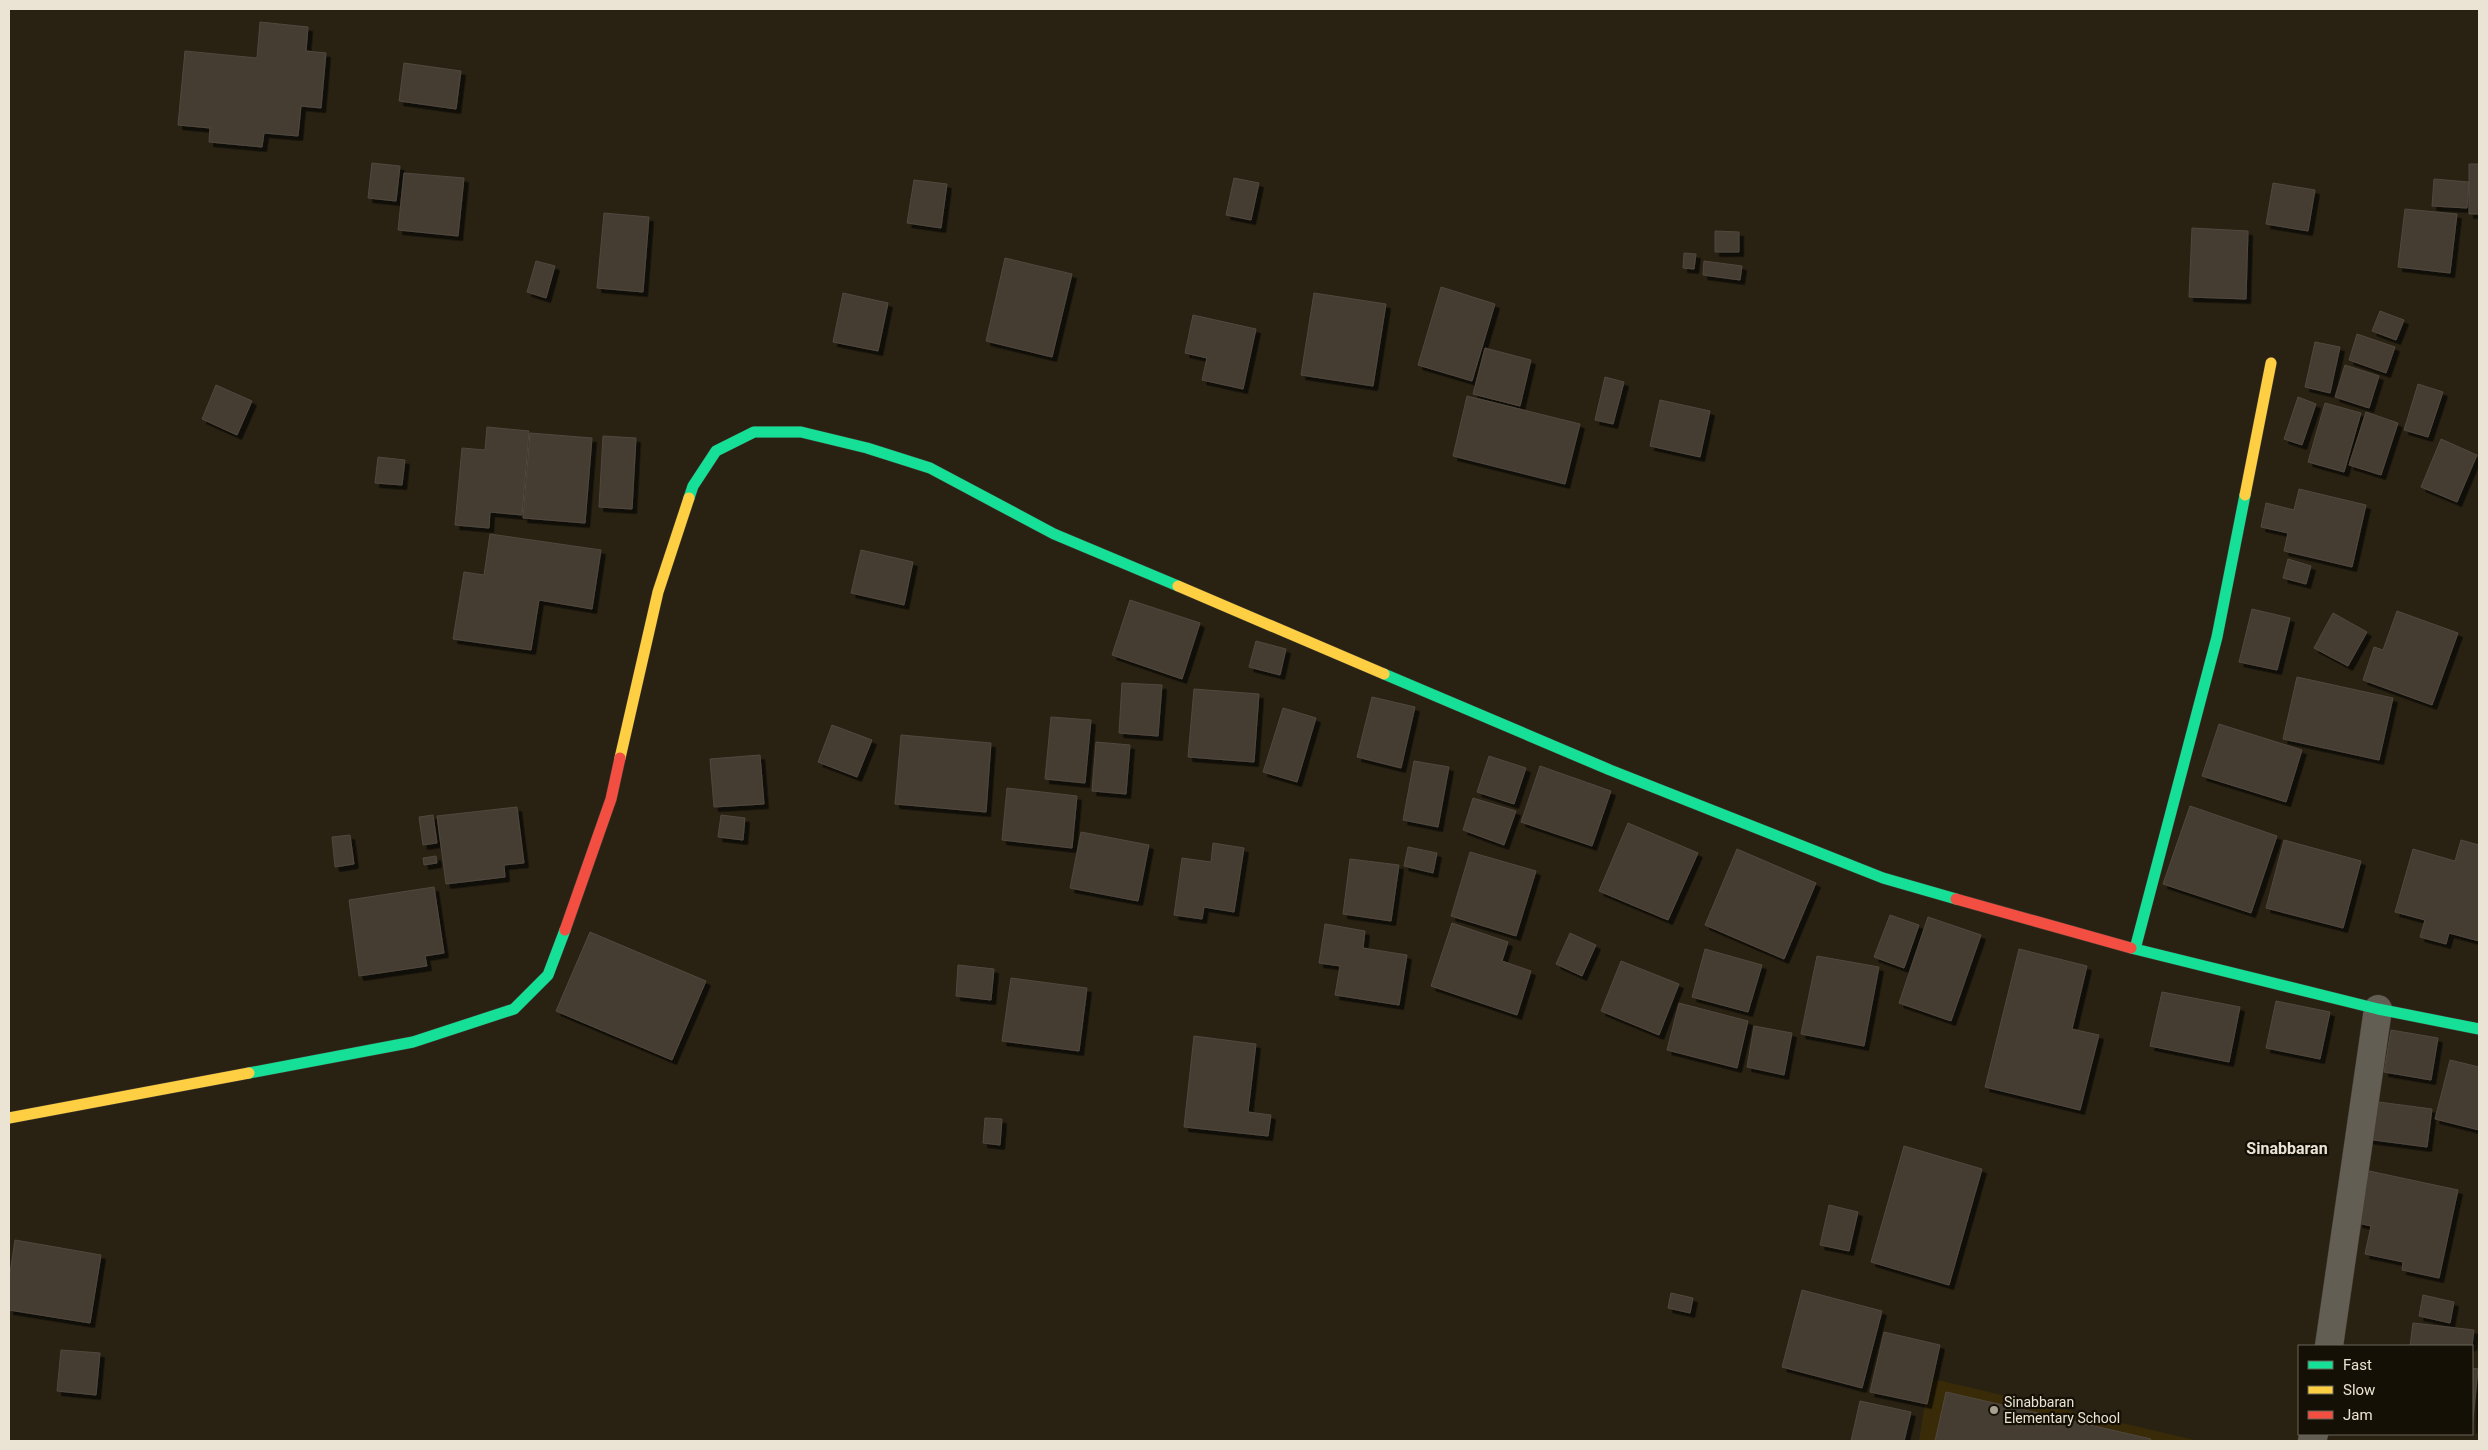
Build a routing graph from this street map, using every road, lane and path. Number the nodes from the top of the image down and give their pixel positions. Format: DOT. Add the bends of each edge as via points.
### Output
graph roads {
  1 [pos="2271,363"];
  2 [pos="2135,949"];
  3 [pos="2378,1009"];
  4 [pos="2479,1029"];
  5 [pos="9,1118"];
  6 [pos="2329,1345"];
  1 -- 2 [label="street" via="2217,637"];
  2 -- 3 [label="street"];
  2 -- 5 [label="street" via="1882,878 1610,770 1054,534 930,468 868,448 801,432 754,432 716,451 693,486 658,592 611,800 581,888 548,975 514,1009 413,1042"];
  3 -- 4 [label="street"];
  3 -- 6 [label="street"];
}
